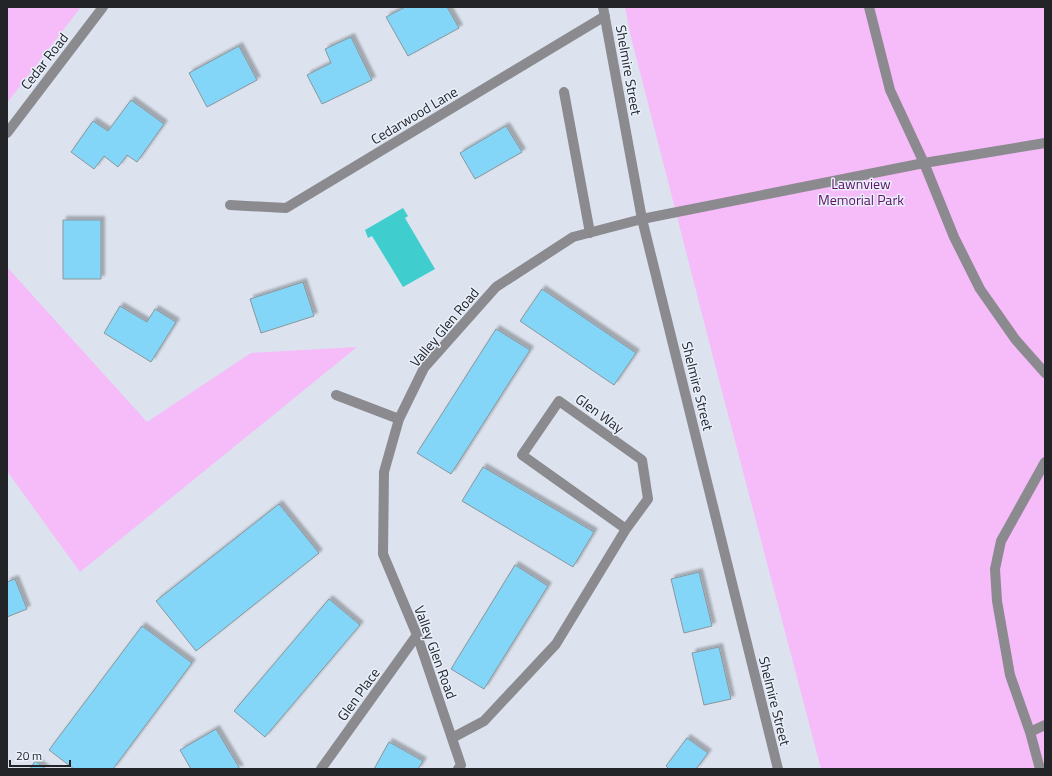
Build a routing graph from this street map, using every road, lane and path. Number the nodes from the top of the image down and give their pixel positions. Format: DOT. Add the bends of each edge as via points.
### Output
graph roads {
  1 [pos="103,7"];
  2 [pos="869,7"];
  3 [pos="604,12"];
  4 [pos="564,92"];
  5 [pos="7,132"];
  6 [pos="1045,143"];
  7 [pos="924,163"];
  8 [pos="230,204"];
  9 [pos="642,219"];
  10 [pos="590,233"];
  11 [pos="1045,373"];
  12 [pos="336,395"];
  13 [pos="399,419"];
  14 [pos="1045,462"];
  15 [pos="626,528"];
  16 [pos="417,635"];
  17 [pos="1045,725"];
  18 [pos="1030,732"];
  19 [pos="452,738"];
  20 [pos="321,769"];
  21 [pos="458,769"];
  22 [pos="778,769"];
  23 [pos="1040,769"];
  1 -- 5 [label="street, Cedar Road"];
  2 -- 7 [label="street" via="890,90"];
  3 -- 8 [label="street, Cedarwood Lane" via="286,208"];
  3 -- 9 [label="street, Shelmire Street"];
  4 -- 10 [label="street"];
  6 -- 7 [label="street, Valley Glen Road"];
  7 -- 9 [label="street, Valley Glen Road"];
  7 -- 11 [label="street" via="954,237 980,289 1015,339"];
  9 -- 10 [label="street, Valley Glen Road"];
  9 -- 22 [label="street, Shelmire Street"];
  10 -- 13 [label="street, Valley Glen Road" via="573,237 496,287 424,368"];
  12 -- 13 [label="street"];
  13 -- 16 [label="street, Valley Glen Road" via="384,472 383,554"];
  14 -- 18 [label="street" via="1001,541 995,569 997,601 1010,676"];
  15 -- 15 [label="street, Glen Way" via="648,499 642,460 559,400 522,455"];
  15 -- 19 [label="street, Glen Way" via="556,644 484,721"];
  16 -- 19 [label="street, Valley Glen Road"];
  16 -- 20 [label="street, Glen Place"];
  17 -- 18 [label="street"];
  18 -- 23 [label="street"];
  19 -- 21 [label="street, Valley Glen Road" via="461,765"];
}
